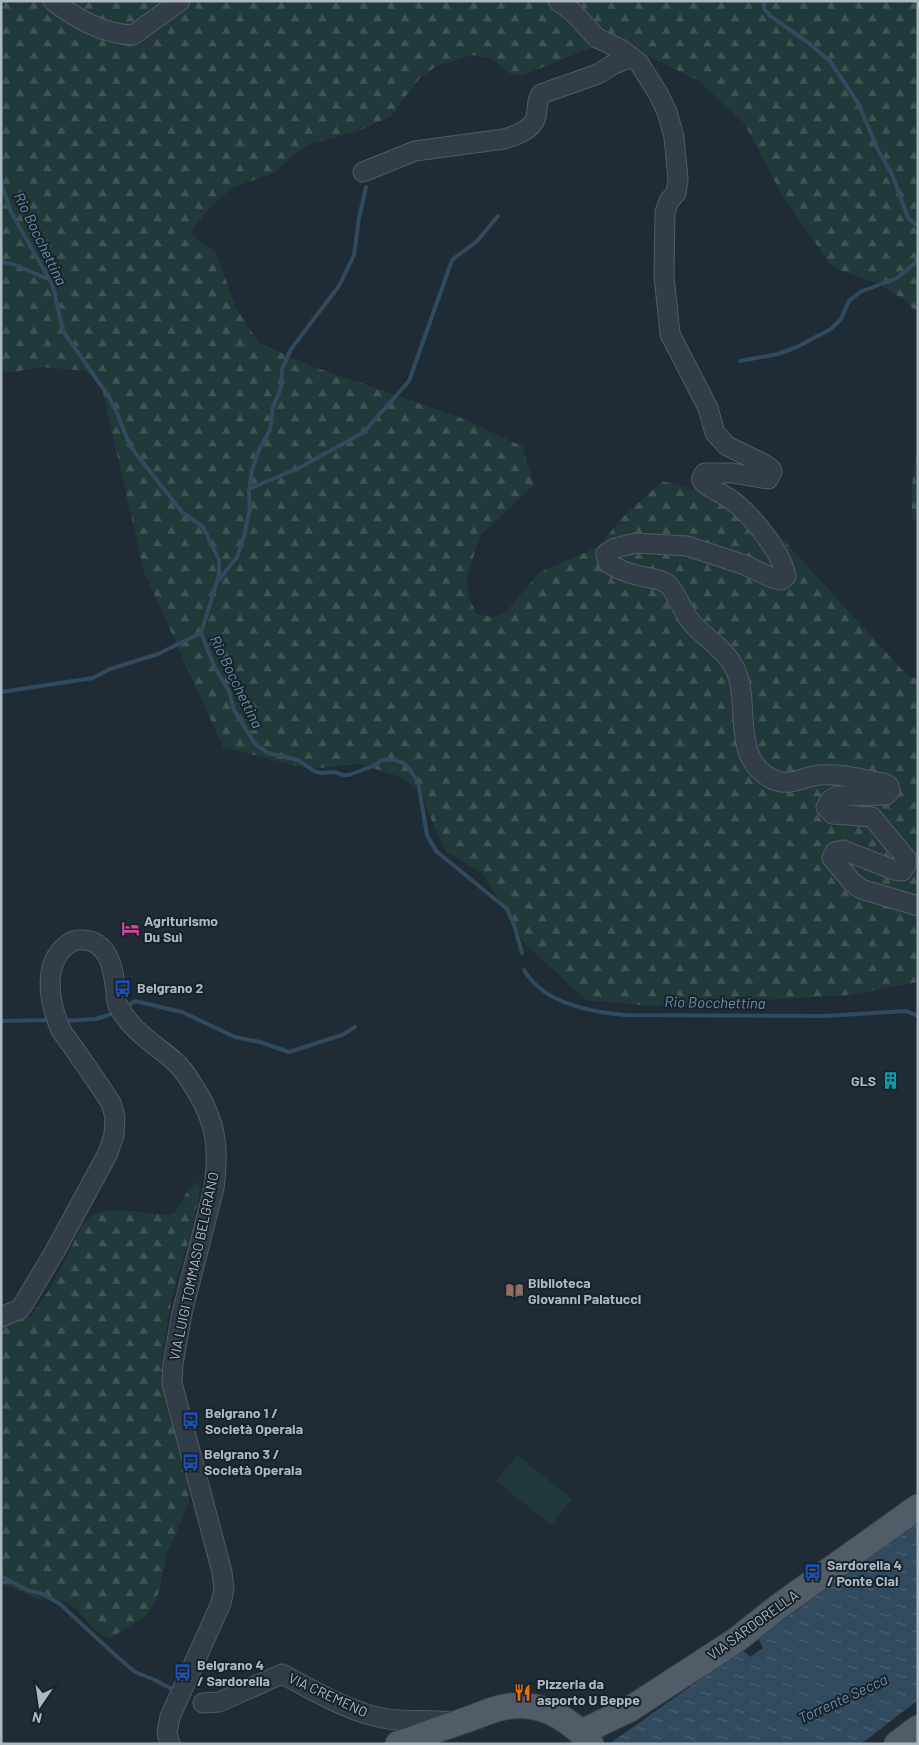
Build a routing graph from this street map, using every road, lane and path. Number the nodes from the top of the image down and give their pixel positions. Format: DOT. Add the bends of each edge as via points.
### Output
graph roads {
  1 [pos="53,1"];
  2 [pos="180,1"];
  3 [pos="558,1"];
  4 [pos="631,57"];
  5 [pos="363,172"];
  6 [pos="918,906"];
  7 [pos="1,1317"];
  8 [pos="918,1508"];
  9 [pos="203,1703"];
  10 [pos="459,1722"];
  11 [pos="918,1728"];
  12 [pos="586,1738"];
  13 [pos="170,1744"];
  14 [pos="398,1744"];
  15 [pos="897,1744"];
  1 -- 2 [label="street" via="94,27 133,35"];
  3 -- 4 [label="street" via="597,38"];
  4 -- 5 [label="street" via="598,74 541,94 536,118 518,134 504,140 415,151"];
  4 -- 6 [label="street" via="659,96 674,137 678,180 676,193 665,212 664,276 670,334 708,408 715,433 727,446 764,464 772,472 768,480 732,473 705,473 702,480 736,504 766,537 784,563 786,576 781,580 770,577 687,546 636,543 615,548 606,554 608,563 668,584 690,620 733,665 740,681 745,740 752,760 772,779 785,783 819,775 846,776 889,786 890,791 886,795 838,796 830,800 826,808 833,814 872,817 906,858 902,871 843,850 835,852 832,858 861,889"];
  7 -- 13 [label="street, VIA LUIGI TOMMASO BELGRANO" via="20,1309 26,1300 108,1153 114,1135 115,1117 111,1104 61,1029 51,997 55,958 73,940 84,940 97,944 105,952 112,971 117,1005 132,1028 175,1061 186,1074 204,1103 215,1135 214,1188 182,1313 172,1382 224,1589 217,1614 170,1717 167,1733"];
  8 -- 12 [label="main road, VIA SARDORELLA" via="735,1641"];
  9 -- 10 [label="street, VIA CREMENO" via="219,1702 282,1674 366,1715"];
  10 -- 12 [label="main road, VIA SARDORELLA" via="500,1708 530,1706 569,1721"];
  10 -- 14 [label="main road, VIA SARDORELLA"];
  11 -- 15 [label="main road"];
}
